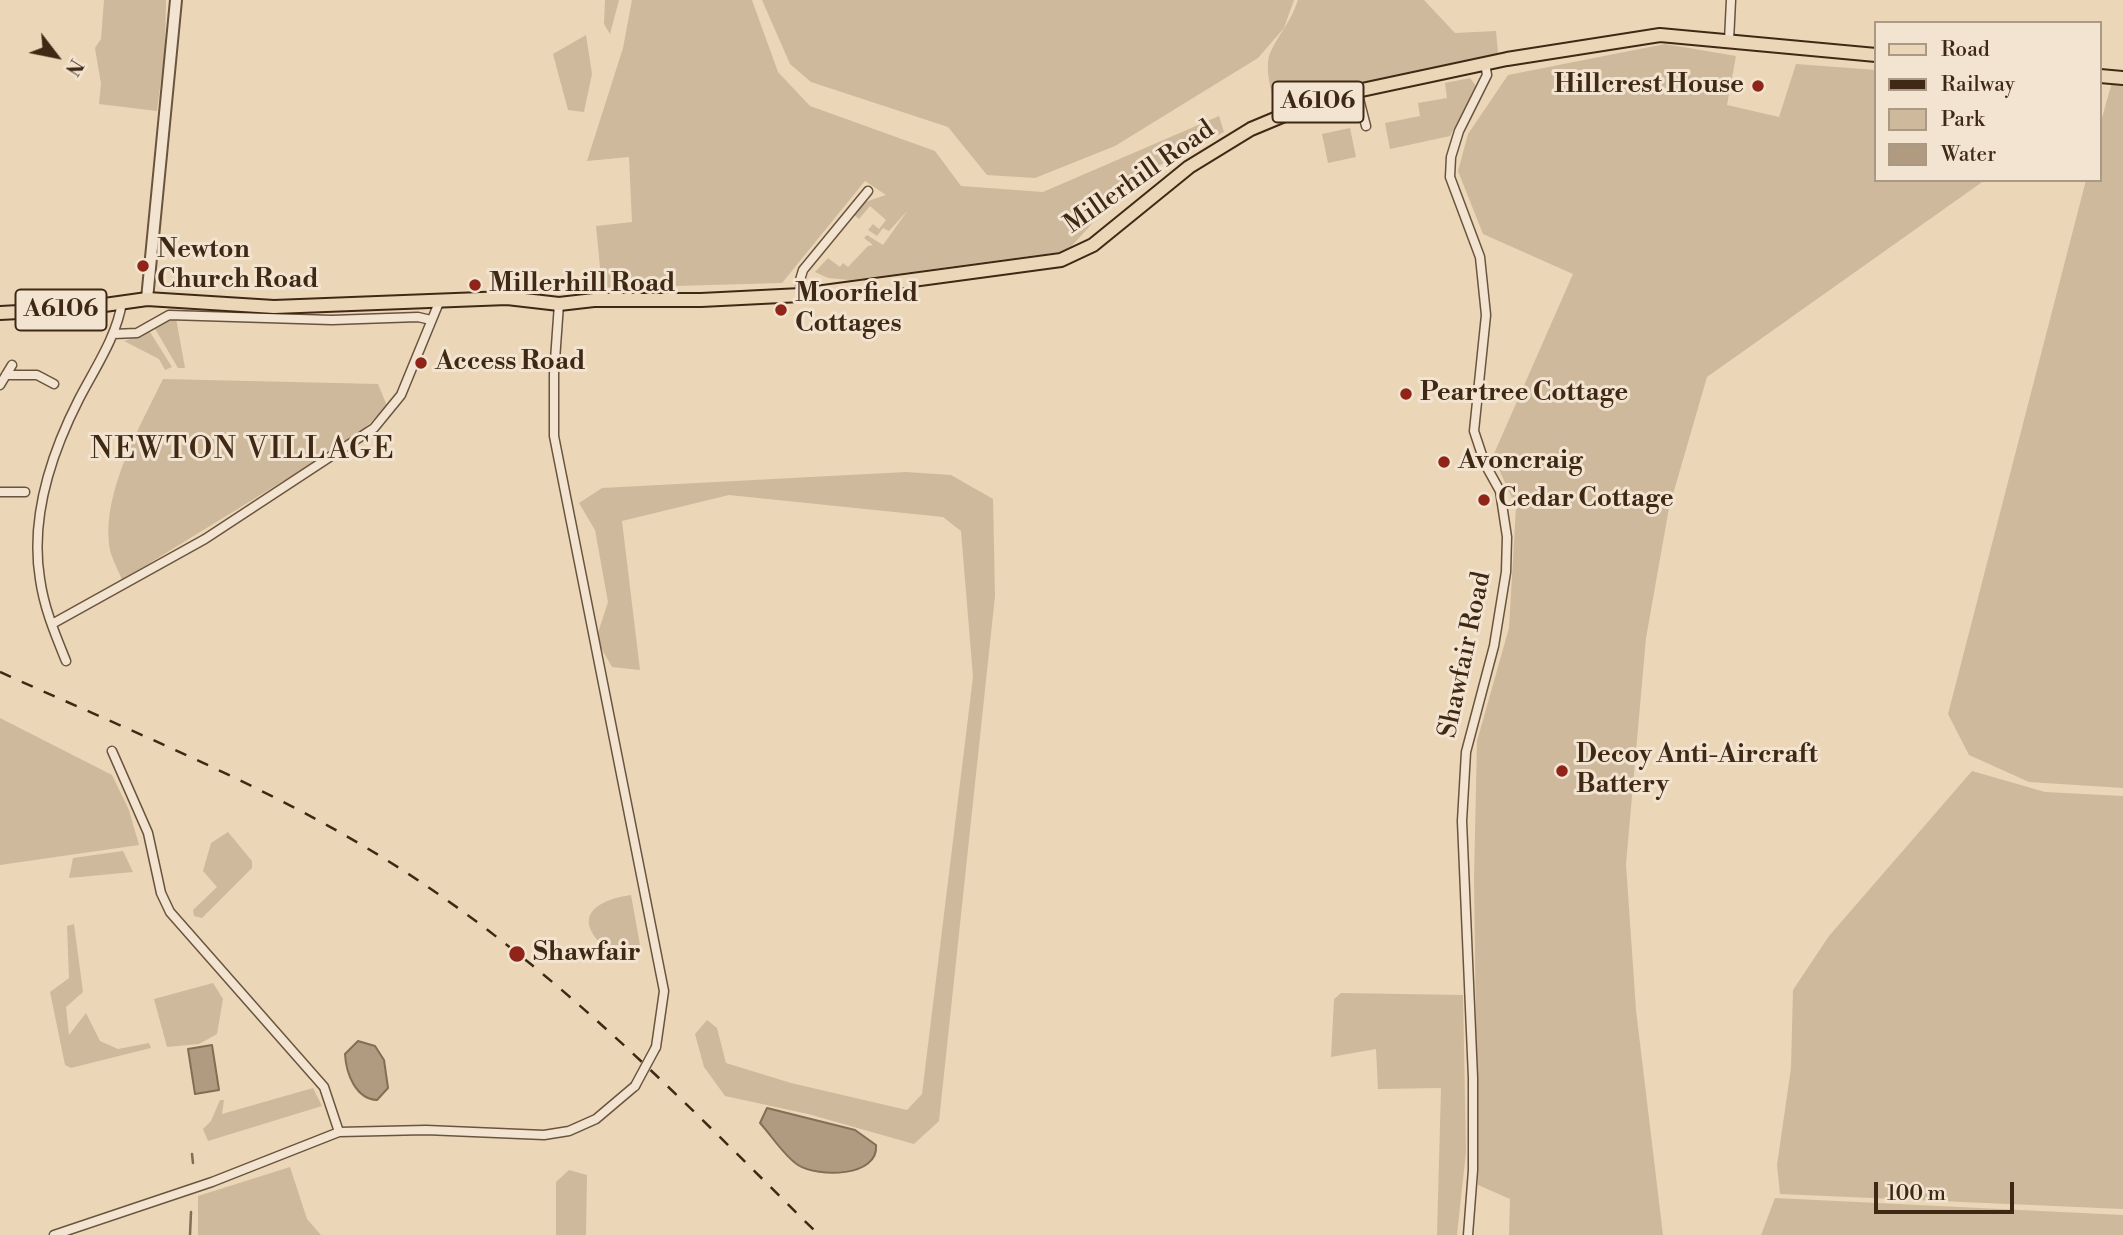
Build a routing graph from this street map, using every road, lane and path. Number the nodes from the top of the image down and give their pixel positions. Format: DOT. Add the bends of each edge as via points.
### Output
graph roads {
  1 [pos="176,0"];
  2 [pos="1731,0"];
  3 [pos="1730,41"];
  4 [pos="1874,55"];
  5 [pos="1485,63"];
  6 [pos="2102,76"];
  7 [pos="2123,78"];
  8 [pos="1357,91"];
  9 [pos="1366,126"];
  10 [pos="868,191"];
  11 [pos="802,295"];
  12 [pos="147,299"];
  13 [pos="439,300"];
  14 [pos="122,302"];
  15 [pos="559,304"];
  16 [pos="0,313"];
  17 [pos="431,320"];
  18 [pos="113,334"];
  19 [pos="12,365"];
  20 [pos="6,375"];
  21 [pos="54,384"];
  22 [pos="0,385"];
  23 [pos="0,492"];
  24 [pos="24,492"];
  25 [pos="51,624"];
  26 [pos="66,661"];
  27 [pos="112,751"];
  28 [pos="339,1132"];
  29 [pos="54,1235"];
  30 [pos="1468,1235"];
  1 -- 12 [label="street"];
  2 -- 3 [label="street"];
  3 -- 4 [label="main road, Millerhill Road / A6106"];
  3 -- 5 [label="main road, Millerhill Road / A6106" via="1660,35"];
  5 -- 8 [label="main road, Millerhill Road / A6106"];
  5 -- 30 [label="street, Shawfair Road" via="1487,75 1459,131 1450,177 1480,257 1486,315 1474,430 1500,491 1507,537 1494,646 1466,752 1463,807 1473,1078"];
  6 -- 7 [label="main road"];
  8 -- 9 [label="street"];
  8 -- 11 [label="main road, Millerhill Road / A6106" via="1251,129 1189,167 1093,244 1061,260"];
  10 -- 11 [label="street" via="803,270"];
  11 -- 15 [label="main road, Millerhill Road / A6106"];
  12 -- 13 [label="main road, Millerhill Road / A6106" via="274,307"];
  12 -- 14 [label="main road, Millerhill Road / A6106"];
  13 -- 15 [label="main road, Millerhill Road / A6106" via="508,298"];
  13 -- 17 [label="street"];
  14 -- 16 [label="main road, Millerhill Road / A6106"];
  14 -- 18 [label="street"];
  15 -- 28 [label="street, bridge" via="554,436 664,991 656,1047 635,1086 596,1119 556,1133"];
  17 -- 18 [label="street" via="169,315 136,333"];
  17 -- 25 [label="street" via="401,395 374,428 205,539"];
  18 -- 25 [label="street" via="54,452 43,502 39,577"];
  19 -- 20 [label="street"];
  20 -- 21 [label="street" via="37,375"];
  20 -- 22 [label="street"];
  23 -- 24 [label="street"];
  25 -- 26 [label="street"];
  27 -- 28 [label="street" via="148,834 161,893 170,912 324,1087"];
  28 -- 29 [label="street" via="212,1182"];
}
